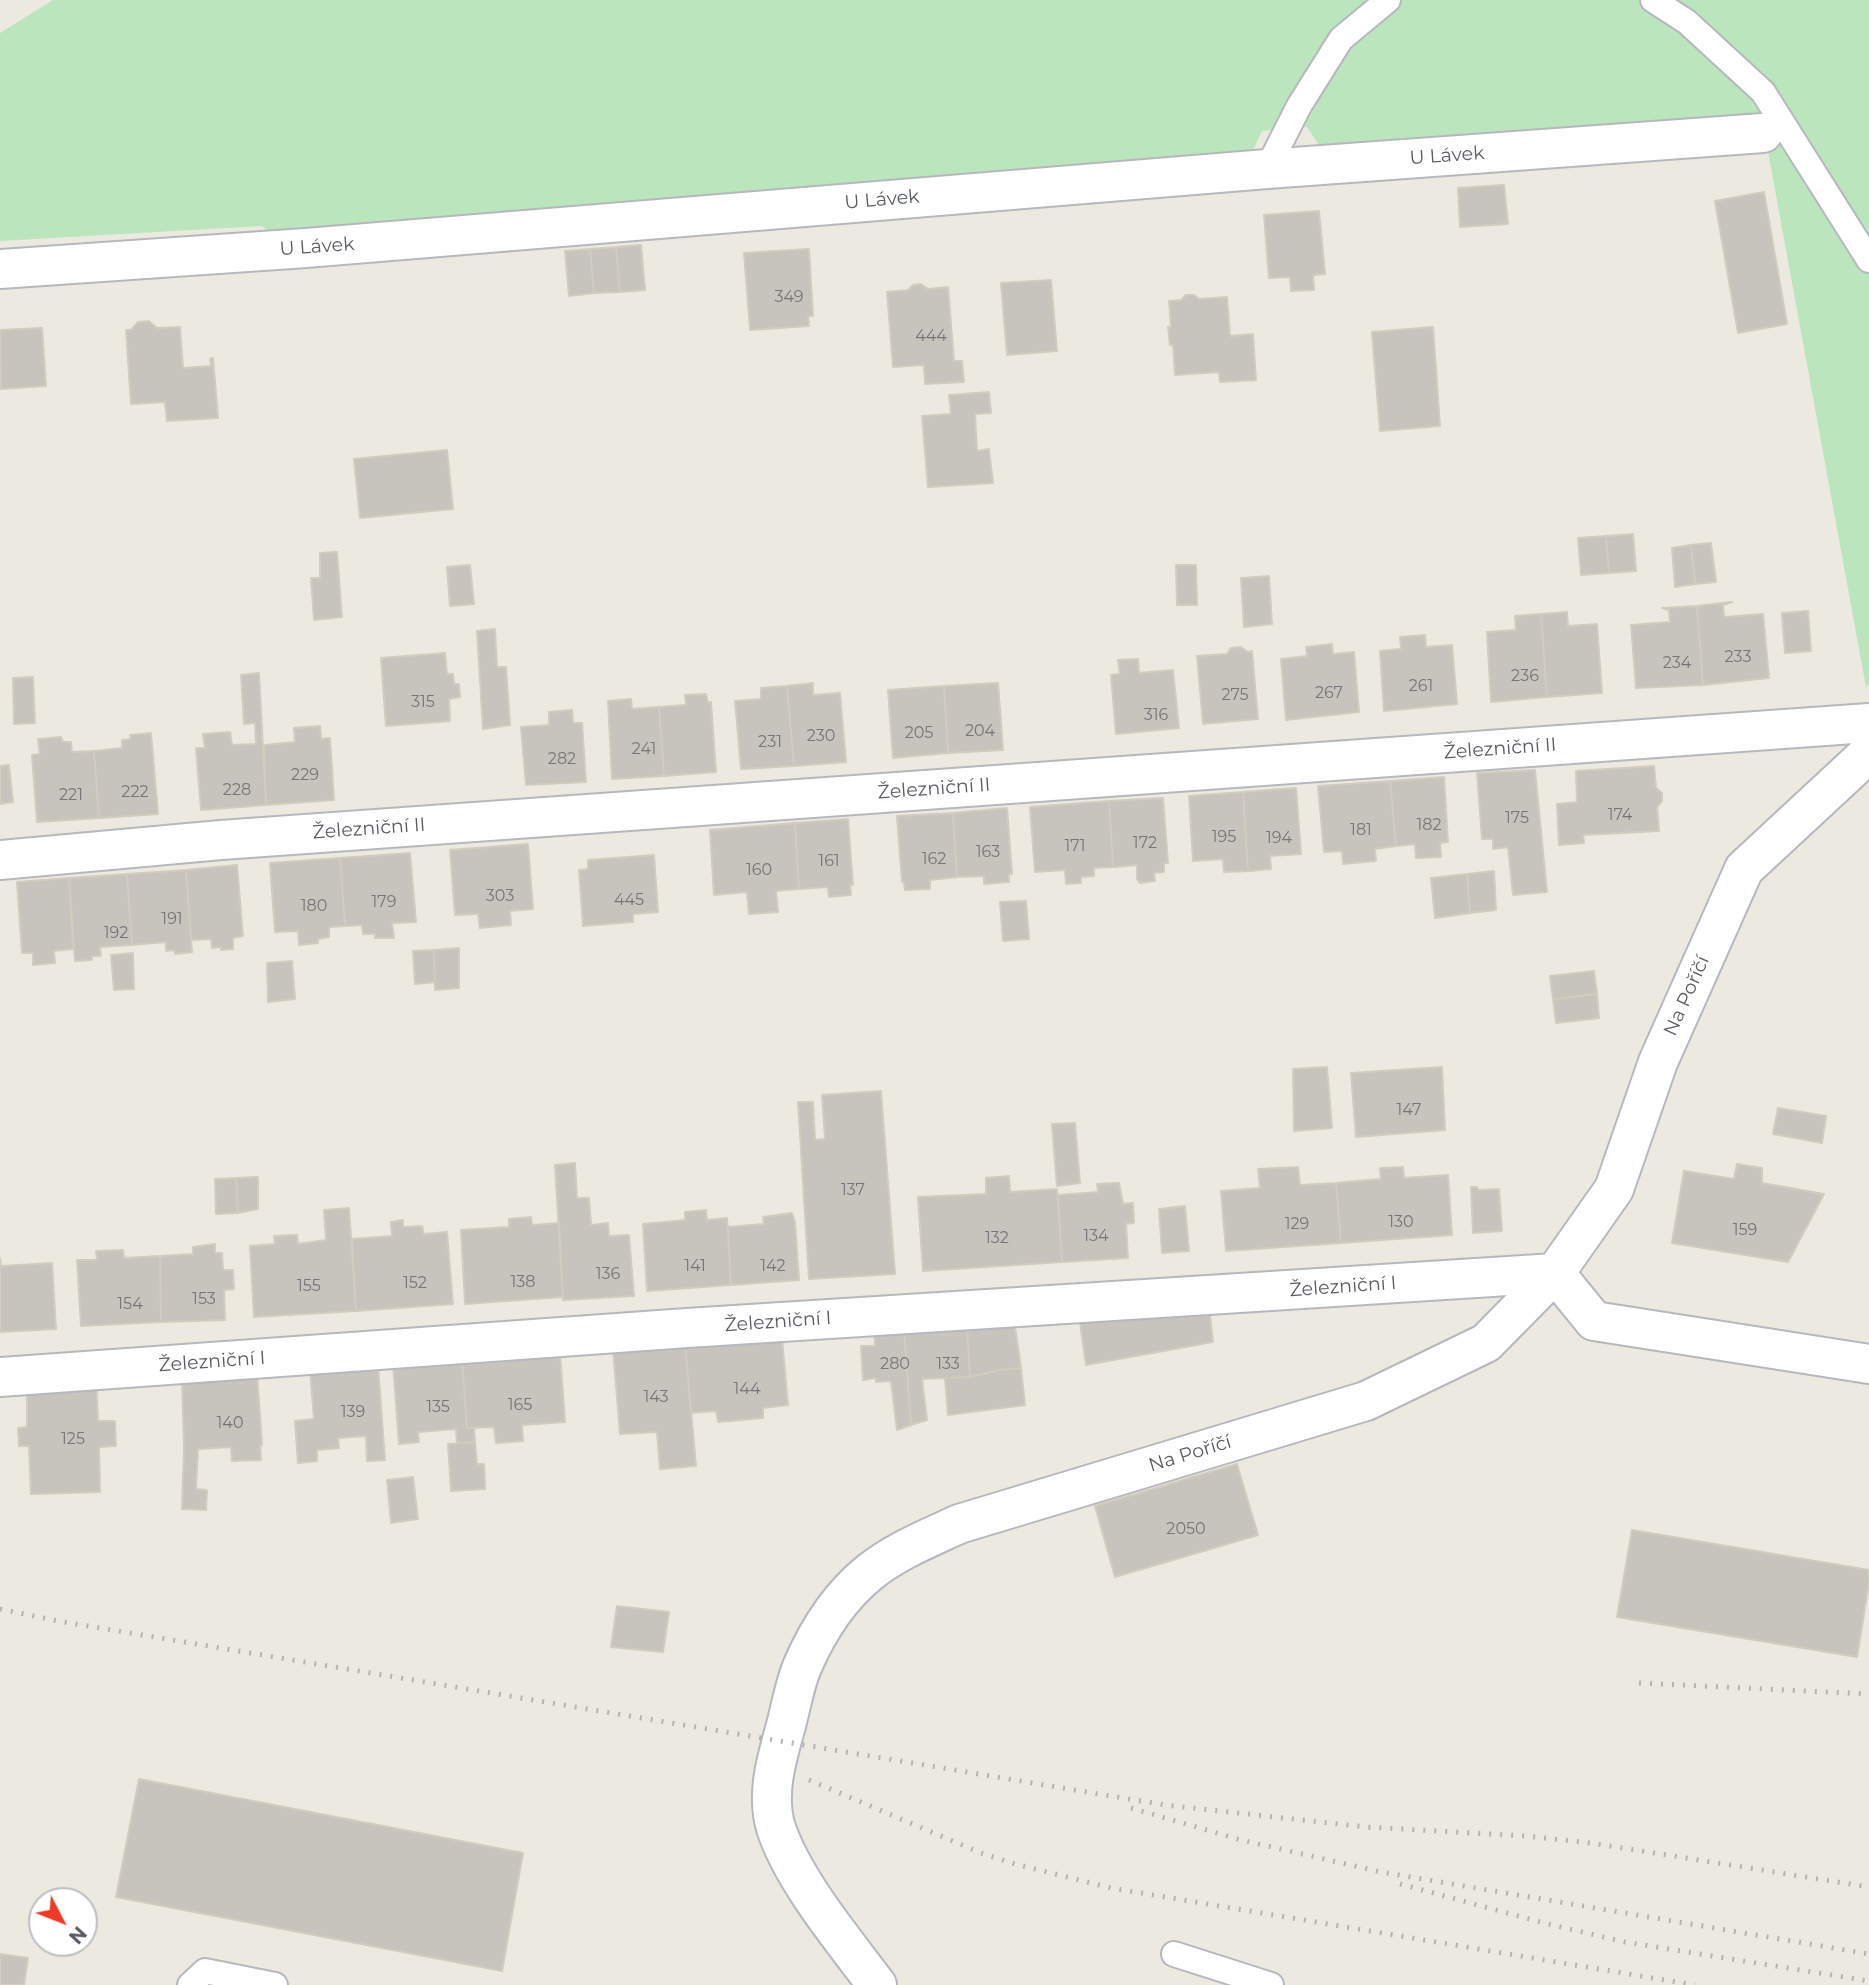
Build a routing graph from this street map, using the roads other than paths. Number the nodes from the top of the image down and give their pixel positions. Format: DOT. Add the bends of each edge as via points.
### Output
graph roads {
  1 [pos="1388,0"];
  2 [pos="1653,0"];
  3 [pos="1763,133"];
  4 [pos="1267,169"];
  5 [pos="1869,260"];
  6 [pos="0,269"];
  7 [pos="1869,723"];
  8 [pos="1869,753"];
  9 [pos="0,860"];
  10 [pos="1555,1273"];
  11 [pos="1869,1364"];
  12 [pos="0,1377"];
  13 [pos="1174,1954"];
  14 [pos="190,1985"];
  15 [pos="275,1985"];
  16 [pos="877,1985"];
  17 [pos="1271,1985"];
  1 -- 4 [label="lane" via="1341,39"];
  2 -- 5 [label="lane" via="1687,22 1763,92"];
  3 -- 4 [label="street, U Lávek"];
  4 -- 6 [label="street, U Lávek"];
  7 -- 9 [label="street, Železniční II" via="220,840"];
  8 -- 10 [label="street, Na Poříčí" via="1744,869 1658,1062 1614,1189"];
  10 -- 11 [label="street" via="1594,1321"];
  10 -- 12 [label="street, Železniční I"];
  10 -- 16 [label="street, Na Poříčí" via="1486,1343 1366,1401 959,1524 870,1572 847,1595 801,1669 771,1785 772,1808 795,1867"];
  13 -- 17 [label="lane"];
  14 -- 15 [label="lane" via="205,1971"];
}
